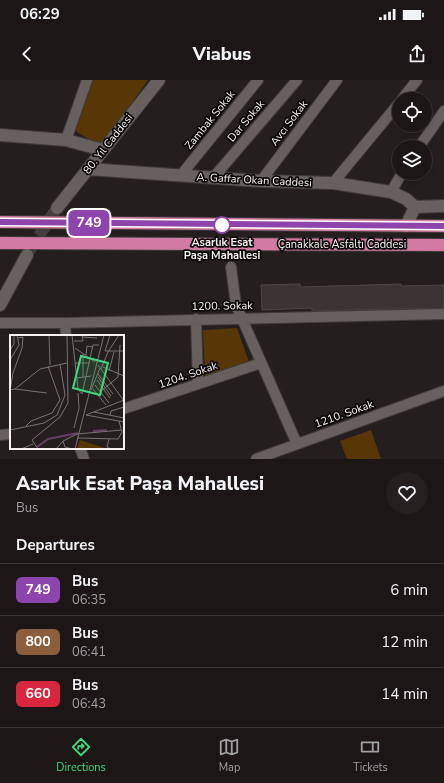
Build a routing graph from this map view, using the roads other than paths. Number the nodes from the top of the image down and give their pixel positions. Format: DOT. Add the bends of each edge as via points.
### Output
graph roads {
  1 [pos="87,80"];
  2 [pos="159,80"];
  3 [pos="258,80"];
  4 [pos="297,80"];
  5 [pos="337,80"];
  6 [pos="414,81"];
  7 [pos="407,92"];
  8 [pos="392,111"];
  9 [pos="444,111"];
  10 [pos="0,135"];
  11 [pos="66,140"];
  12 [pos="424,140"];
  13 [pos="103,150"];
  14 [pos="88,169"];
  15 [pos="181,176"];
  16 [pos="213,178"];
  17 [pos="398,180"];
  18 [pos="261,182"];
  19 [pos="333,183"];
  20 [pos="391,192"];
  21 [pos="444,206"];
  22 [pos="414,207"];
  23 [pos="57,208"];
  24 [pos="0,222"];
  25 [pos="406,226"];
  26 [pos="444,226"];
  27 [pos="0,243"];
  28 [pos="444,245"];
  29 [pos="27,255"];
  30 [pos="231,267"];
  31 [pos="0,305"];
  32 [pos="444,314"];
  33 [pos="242,318"];
  34 [pos="196,319"];
  35 [pos="0,323"];
  36 [pos="65,323"];
  37 [pos="66,335"];
  38 [pos="261,363"];
  39 [pos="198,384"];
  40 [pos="443,392"];
  41 [pos="124,409"];
  42 [pos="10,434"];
  43 [pos="0,435"];
  44 [pos="297,444"];
  45 [pos="80,449"];
  46 [pos="84,459"];
  47 [pos="256,459"];
  1 -- 11 [label="street"];
  2 -- 13 [label="street, 80. Yıl Caddesi"];
  3 -- 15 [label="street, Zambak Sokak"];
  4 -- 16 [label="street, Dar Sokak"];
  5 -- 18 [label="street, Avcı Sokak"];
  6 -- 7 [label="street"];
  8 -- 19 [label="street"];
  9 -- 12 [label="street"];
  10 -- 11 [label="street"];
  11 -- 13 [label="street"];
  13 -- 14 [label="street, 80. Yıl Caddesi"];
  14 -- 15 [label="street, A. Gaffar Okan Caddesi"];
  14 -- 23 [label="street, 80. Yıl Caddesi"];
  15 -- 16 [label="street, A. Gaffar Okan Caddesi"];
  16 -- 18 [label="street, A. Gaffar Okan Caddesi"];
  17 -- 20 [label="street"];
  18 -- 19 [label="street, A. Gaffar Okan Caddesi"];
  19 -- 20 [label="street, A. Gaffar Okan Caddesi"];
  20 -- 22 [label="street, A. Gaffar Okan Caddesi" via="406,198"];
  21 -- 22 [label="street"];
  22 -- 25 [label="street"];
  24 -- 25 [label="highway, Çanakkale Asfaltı Caddesi"];
  25 -- 26 [label="highway, Çanakkale Asfaltı Caddesi"];
  27 -- 28 [label="highway, Çanakkale Asfaltı Caddesi"];
  29 -- 31 [label="street"];
  30 -- 33 [label="street" via="236,305"];
  32 -- 33 [label="street, 1200. Sokak"];
  33 -- 34 [label="street, 1200. Sokak"];
  33 -- 38 [label="street"];
  34 -- 36 [label="street, 1200. Sokak"];
  34 -- 39 [label="street"];
  35 -- 36 [label="street, 1200. Sokak"];
  36 -- 37 [label="street"];
  38 -- 39 [label="street, 1204. Sokak"];
  38 -- 44 [label="street"];
  39 -- 41 [label="street, 1204. Sokak"];
  40 -- 44 [label="street, 1210. Sokak"];
  42 -- 43 [label="street"];
  44 -- 47 [label="street, 1210. Sokak"];
  45 -- 46 [label="street"];
}
